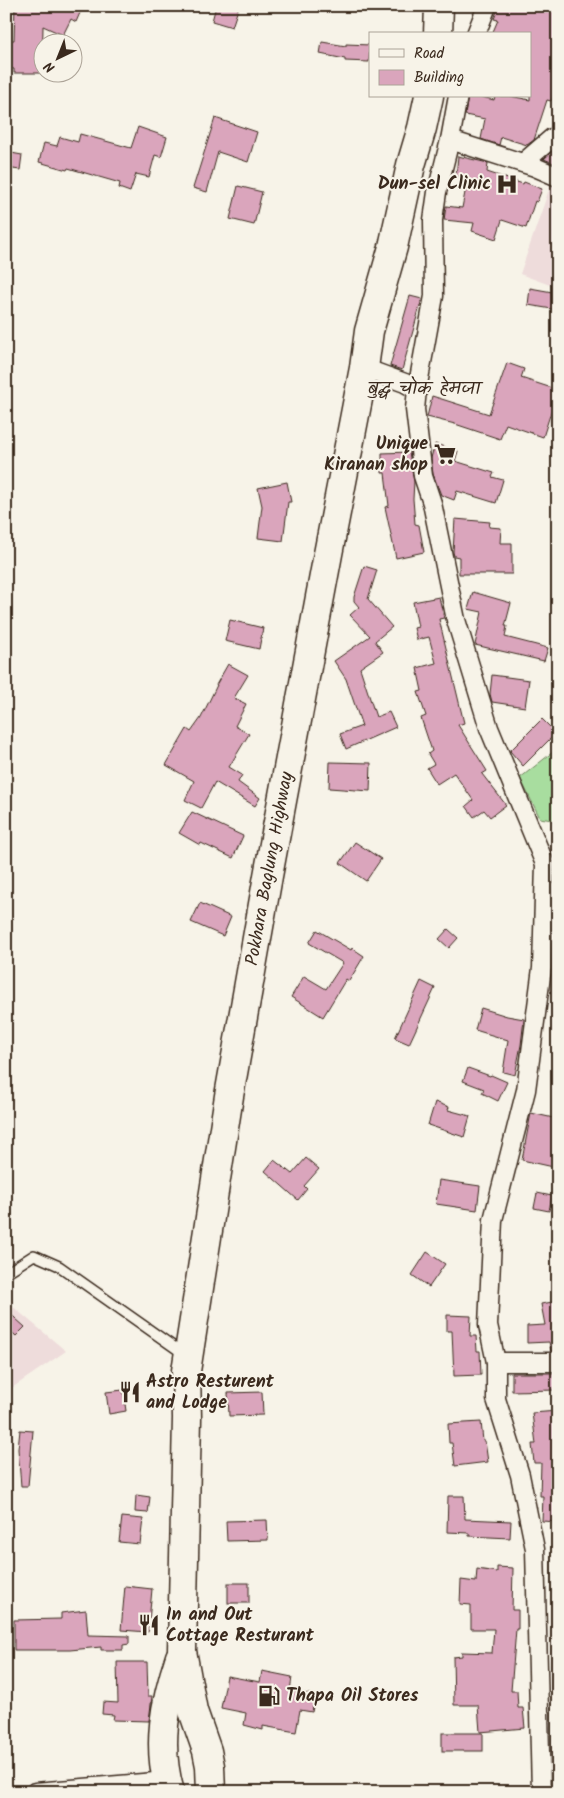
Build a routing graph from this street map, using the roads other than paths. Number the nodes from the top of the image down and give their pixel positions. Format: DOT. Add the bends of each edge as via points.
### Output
graph roads {
  1 [pos="439,6"];
  2 [pos="487,6"];
  3 [pos="438,32"];
  4 [pos="477,32"];
  5 [pos="429,98"];
  6 [pos="458,98"];
  7 [pos="558,136"];
  8 [pos="450,140"];
  9 [pos="523,163"];
  10 [pos="558,176"];
  11 [pos="364,368"];
  12 [pos="417,390"];
  13 [pos="6,1272"];
  14 [pos="188,1357"];
  15 [pos="496,1362"];
  16 [pos="558,1362"];
  17 [pos="182,1651"];
  18 [pos="168,1786"];
  19 [pos="35,1792"];
  20 [pos="211,1792"];
  21 [pos="541,1792"];
  1 -- 3 [label="highway"];
  2 -- 4 [label="street"];
  5 -- 11 [label="highway, Pokhara Baglung Highway" via="393,247 368,332"];
  6 -- 8 [label="street"];
  7 -- 9 [label="street"];
  8 -- 9 [label="street"];
  8 -- 12 [label="street" via="433,220 434,296"];
  9 -- 10 [label="street"];
  11 -- 12 [label="street"];
  11 -- 14 [label="highway, Pokhara Baglung Highway" via="268,876"];
  12 -- 15 [label="street" via="415,409 423,476 432,503 456,620 489,728 545,864 542,968 526,1090 494,1220 488,1325"];
  13 -- 14 [label="lane" via="34,1255 59,1266"];
  14 -- 17 [label="highway, Pokhara Baglung Highway"];
  15 -- 16 [label="street"];
  15 -- 21 [label="street" via="496,1399 520,1475 535,1549"];
  17 -- 18 [label="highway, Pokhara Baglung Highway" via="164,1715 162,1746"];
  17 -- 20 [label="highway, Pokhara Baglung Highway" via="193,1711 207,1751"];
  18 -- 19 [label="street"];
}
